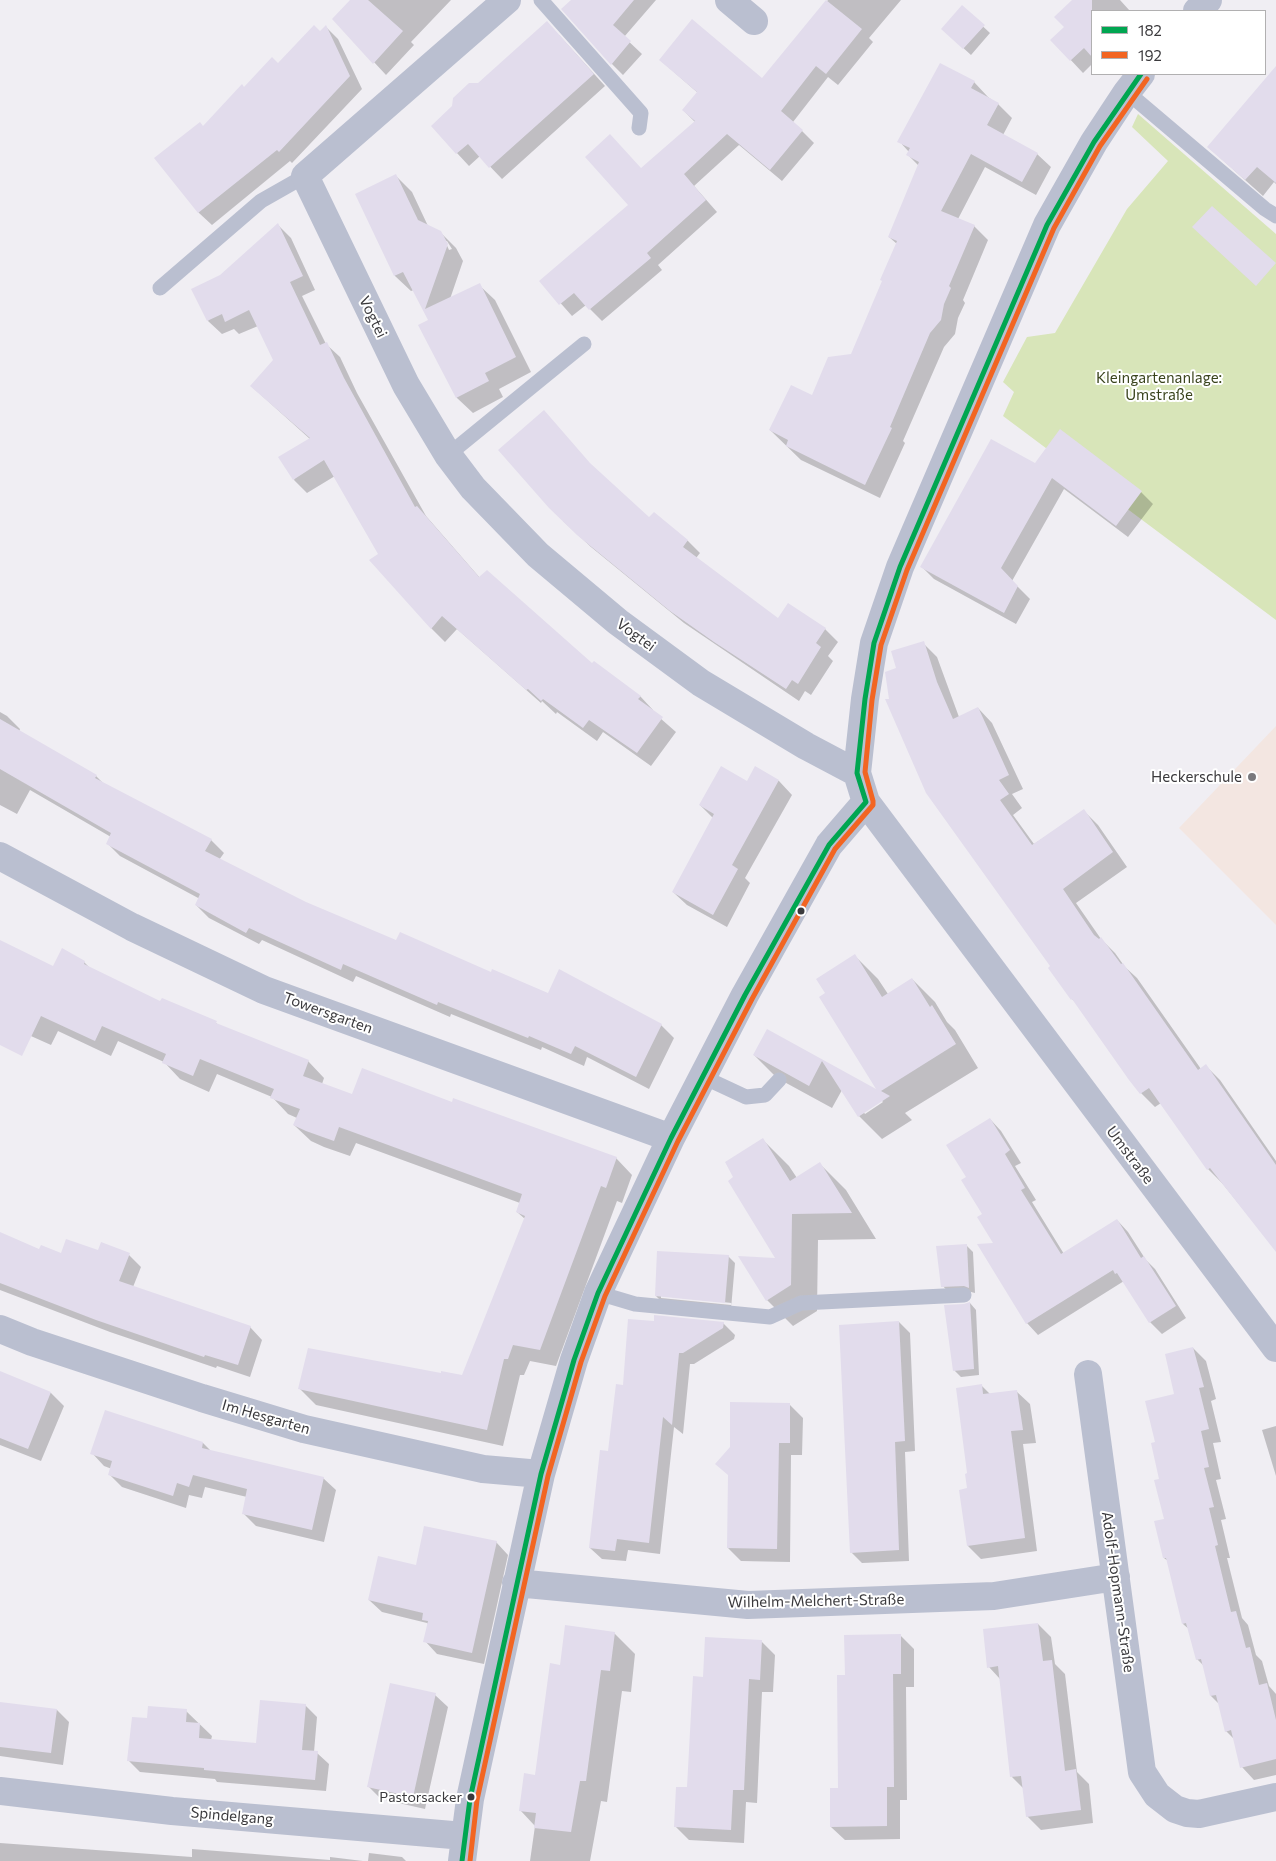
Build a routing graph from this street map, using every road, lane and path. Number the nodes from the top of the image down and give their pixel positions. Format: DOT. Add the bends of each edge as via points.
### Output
graph roads {
  1 [pos="507,0"];
  2 [pos="541,0"];
  3 [pos="729,0"];
  4 [pos="1208,0"];
  5 [pos="1198,10"];
  6 [pos="754,21"];
  7 [pos="1134,83"];
  8 [pos="639,128"];
  9 [pos="305,176"];
  10 [pos="1276,216"];
  11 [pos="160,288"];
  12 [pos="584,344"];
  13 [pos="448,455"];
  14 [pos="857,773"];
  15 [pos="866,802"];
  16 [pos="0,856"];
  17 [pos="702,1076"];
  18 [pos="779,1080"];
  19 [pos="671,1138"];
  20 [pos="598,1293"];
  21 [pos="964,1295"];
  22 [pos="0,1329"];
  23 [pos="1276,1348"];
  24 [pos="1088,1374"];
  25 [pos="541,1474"];
  26 [pos="1116,1577"];
  27 [pos="516,1583"];
  28 [pos="0,1791"];
  29 [pos="1276,1797"];
  30 [pos="463,1849"];
  1 -- 9 [label="street"];
  2 -- 8 [label="lane" via="641,112"];
  3 -- 6 [label="street"];
  4 -- 5 [label="street"];
  7 -- 10 [label="lane"];
  7 -- 14 [label="street, Umstraße" via="1094,142 1047,224 900,567 874,643"];
  9 -- 11 [label="lane" via="262,201"];
  9 -- 13 [label="street, Vogtei" via="406,385"];
  12 -- 13 [label="lane"];
  13 -- 14 [label="street, Vogtei" via="473,488 538,555 618,622 701,683"];
  14 -- 15 [label="street, Umstraße"];
  15 -- 17 [label="street" via="829,845"];
  15 -- 23 [label="street, Umstraße"];
  16 -- 19 [label="street, Towersgarten" via="132,928 264,990"];
  17 -- 18 [label="lane" via="746,1097 765,1095"];
  17 -- 19 [label="street"];
  19 -- 20 [label="street"];
  20 -- 21 [label="lane" via="635,1304 770,1317 801,1302"];
  20 -- 25 [label="street" via="574,1360"];
  22 -- 25 [label="street, Im Hesgarten" via="304,1429 483,1468"];
  24 -- 26 [label="street, Adolf-Hopmann-Straße"];
  25 -- 27 [label="street"];
  26 -- 27 [label="street, Wilhelm-Melchert-Straße" via="994,1596 748,1605"];
  26 -- 29 [label="street, Adolf-Hopmann-Straße" via="1142,1772 1157,1795 1187,1814"];
  27 -- 30 [label="street" via="470,1799"];
  28 -- 30 [label="street, Spindelgang"];
}
